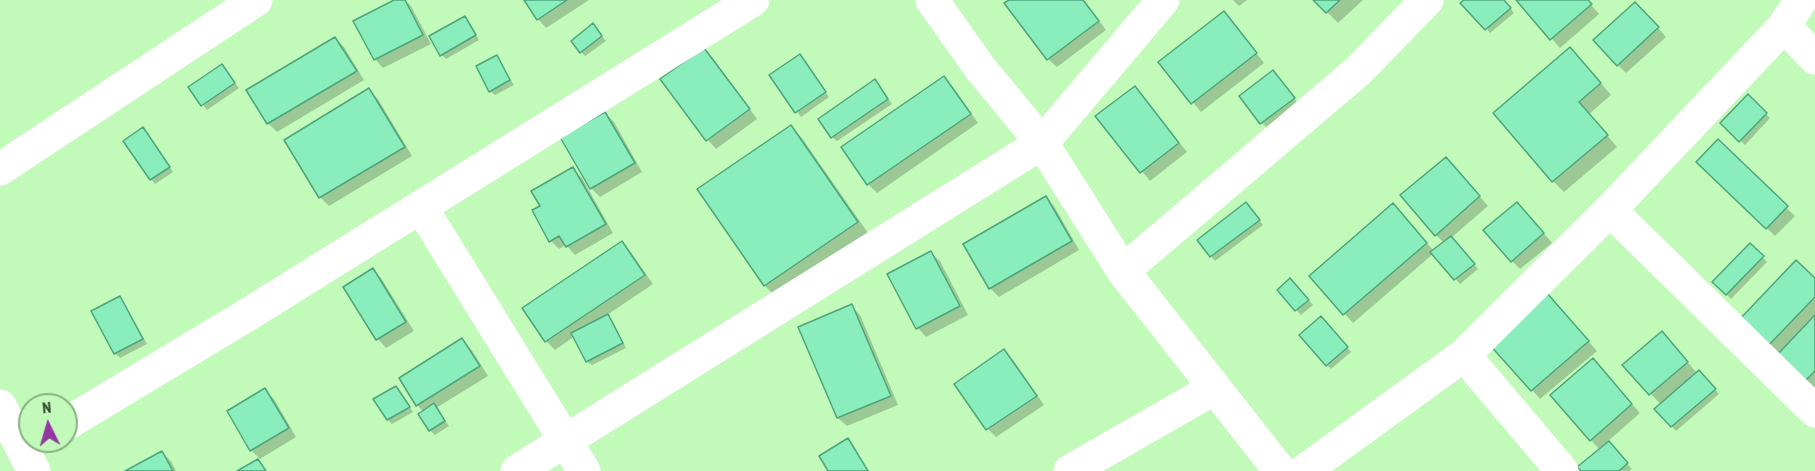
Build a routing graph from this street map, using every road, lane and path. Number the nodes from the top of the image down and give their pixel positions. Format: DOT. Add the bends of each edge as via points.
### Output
graph roads {
  1 [pos="256,0"];
  2 [pos="753,0"];
  3 [pos="932,0"];
  4 [pos="1163,0"];
  5 [pos="1426,0"];
  6 [pos="1793,13"];
  7 [pos="1815,58"];
  8 [pos="1042,143"];
  9 [pos="0,169"];
  10 [pos="421,207"];
  11 [pos="1610,210"];
  12 [pos="1123,271"];
  13 [pos="1464,355"];
  14 [pos="1215,388"];
  15 [pos="0,406"];
  16 [pos="1815,411"];
  17 [pos="78,417"];
  18 [pos="567,441"];
  19 [pos="24,456"];
  20 [pos="517,471"];
  21 [pos="584,471"];
  22 [pos="1070,471"];
  23 [pos="1280,471"];
  24 [pos="1304,471"];
  25 [pos="1562,471"];
  1 -- 9 [label="street"];
  2 -- 10 [label="street"];
  3 -- 8 [label="street" via="980,68"];
  4 -- 8 [label="street"];
  5 -- 12 [label="street" via="1358,70"];
  6 -- 7 [label="street"];
  6 -- 11 [label="street"];
  8 -- 12 [label="street"];
  8 -- 18 [label="street"];
  10 -- 17 [label="street"];
  10 -- 18 [label="street"];
  11 -- 13 [label="street"];
  11 -- 16 [label="street"];
  12 -- 14 [label="street"];
  13 -- 24 [label="street"];
  13 -- 25 [label="street"];
  14 -- 22 [label="street"];
  14 -- 23 [label="street"];
  15 -- 19 [label="street"];
  18 -- 20 [label="street"];
  18 -- 21 [label="street"];
}
